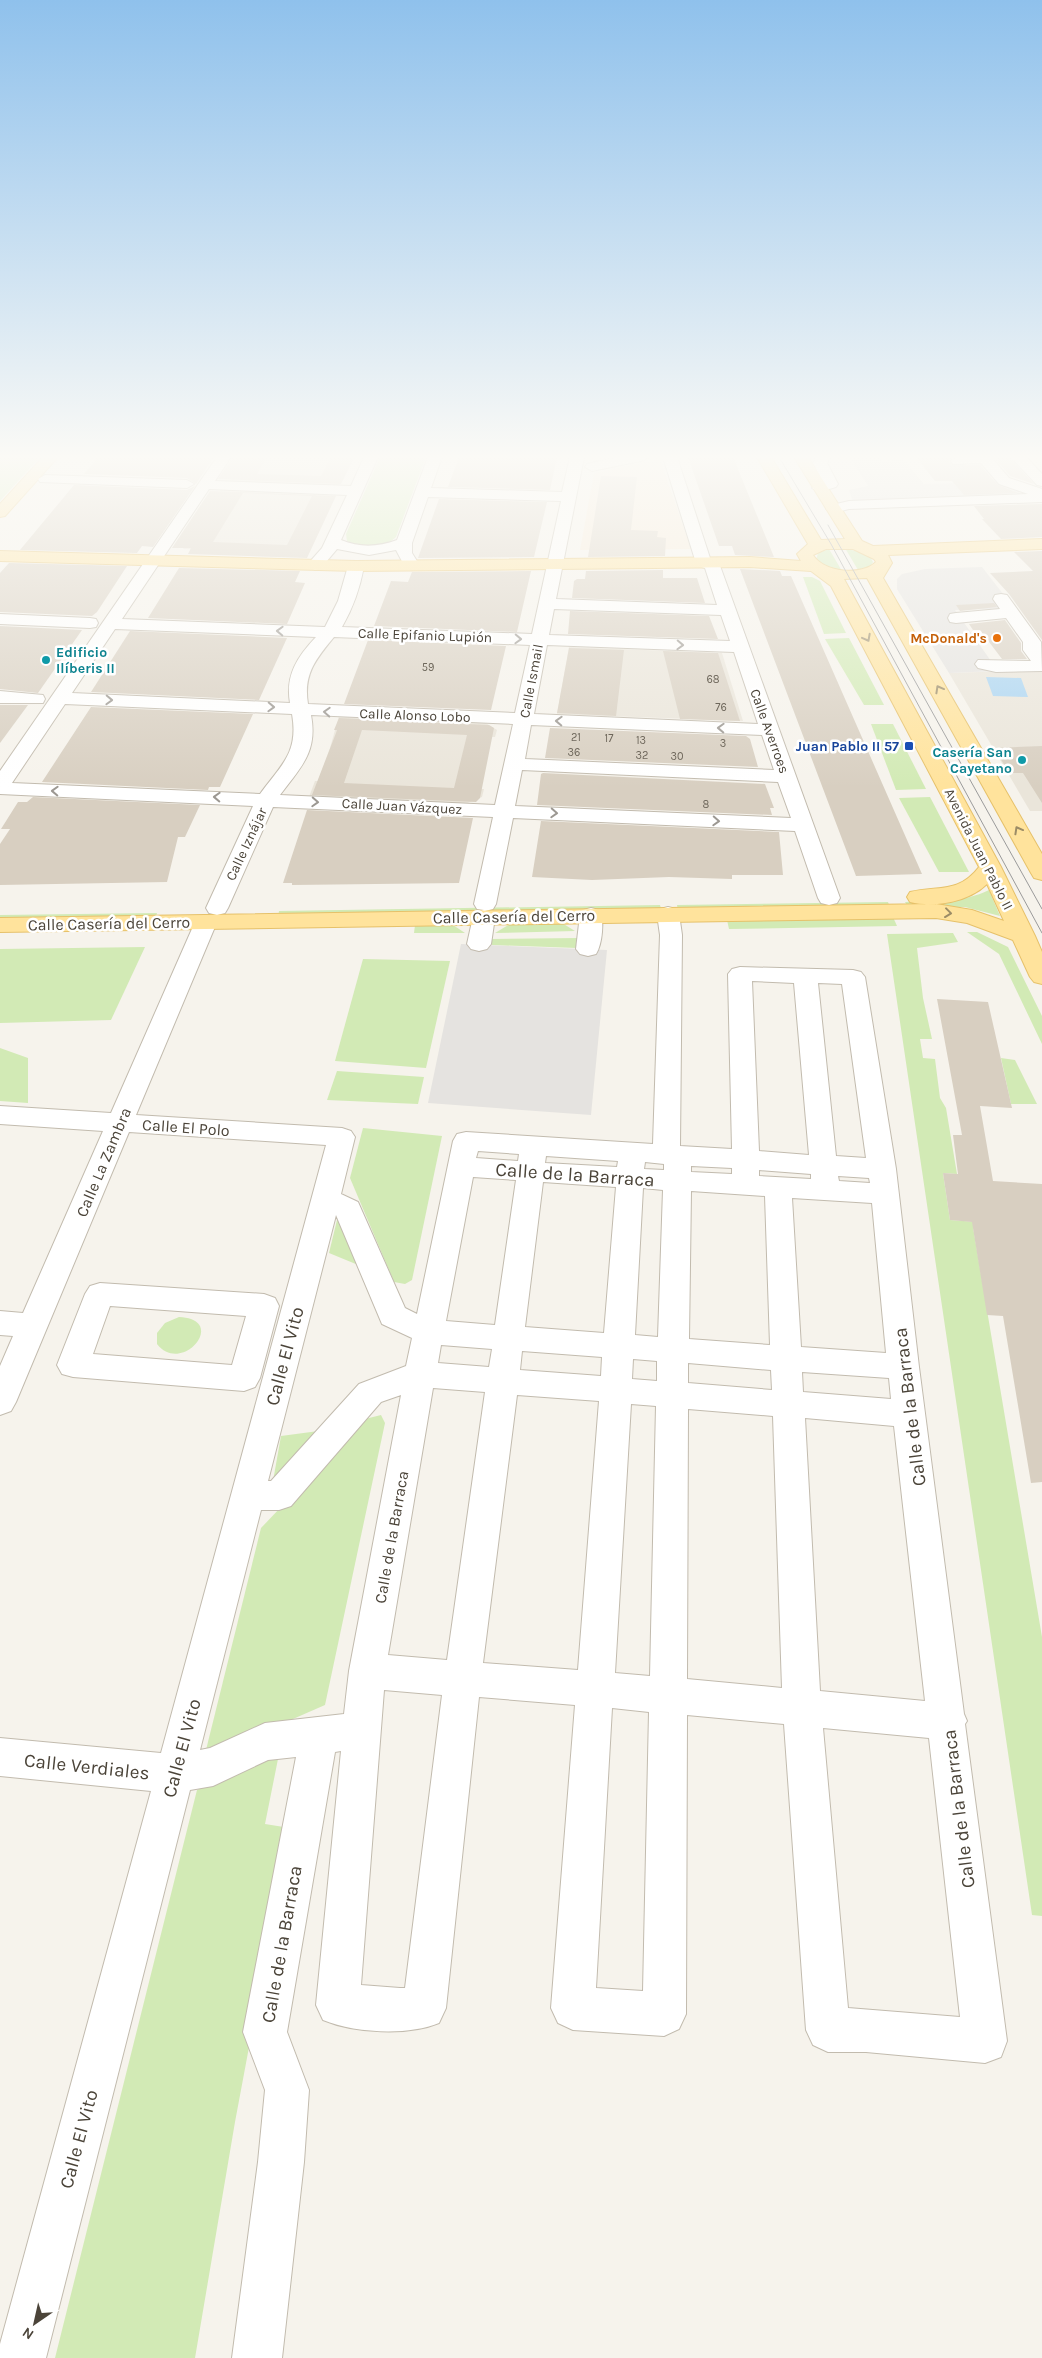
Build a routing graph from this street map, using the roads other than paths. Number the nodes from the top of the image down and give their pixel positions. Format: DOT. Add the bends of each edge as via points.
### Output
graph roads {
  1 [pos="149,567"];
  2 [pos="356,567"];
  3 [pos="555,567"];
  4 [pos="710,567"];
  5 [pos="822,567"];
  6 [pos="835,567"];
  7 [pos="881,567"];
  8 [pos="878,569"];
  9 [pos="547,604"];
  10 [pos="727,610"];
  11 [pos="956,618"];
  12 [pos="0,619"];
  13 [pos="90,623"];
  14 [pos="110,624"];
  15 [pos="329,632"];
  16 [pos="540,640"];
  17 [pos="740,647"];
  18 [pos="988,660"];
  19 [pos="1042,664"];
  20 [pos="0,697"];
  21 [pos="60,698"];
  22 [pos="36,699"];
  23 [pos="300,710"];
  24 [pos="523,720"];
  25 [pos="770,730"];
  26 [pos="514,764"];
  27 [pos="786,776"];
  28 [pos="0,787"];
  29 [pos="266,800"];
  30 [pos="505,811"];
  31 [pos="803,825"];
  32 [pos="990,867"];
  33 [pos="1040,868"];
  34 [pos="829,898"];
  35 [pos="484,910"];
  36 [pos="0,912"];
  37 [pos="668,914"];
  38 [pos="211,915"];
  39 [pos="592,915"];
  40 [pos="0,925"];
  41 [pos="1024,936"];
  42 [pos="479,944"];
  43 [pos="588,949"];
  44 [pos="806,976"];
  45 [pos="1042,977"];
  46 [pos="0,1116"];
  47 [pos="120,1122"];
  48 [pos="342,1137"];
  49 [pos="532,1158"];
  50 [pos="674,1164"];
  51 [pos="631,1165"];
  52 [pos="756,1177"];
  53 [pos="825,1178"];
  54 [pos="883,1182"];
  55 [pos="326,1198"];
  56 [pos="0,1323"];
  57 [pos="32,1326"];
  58 [pos="429,1332"];
  59 [pos="508,1338"];
  60 [pos="619,1346"];
  61 [pos="673,1350"];
  62 [pos="786,1359"];
  63 [pos="903,1367"];
  64 [pos="420,1374"];
  65 [pos="244,1378"];
  66 [pos="503,1381"];
  67 [pos="616,1390"];
  68 [pos="673,1394"];
  69 [pos="0,1402"];
  70 [pos="788,1404"];
  71 [pos="909,1414"];
  72 [pos="248,1495"];
  73 [pos="367,1671"];
  74 [pos="463,1678"];
  75 [pos="595,1689"];
  76 [pos="668,1697"];
  77 [pos="802,1708"];
  78 [pos="948,1721"];
  79 [pos="362,1730"];
  80 [pos="319,1736"];
  81 [pos="0,1757"];
  82 [pos="174,1774"];
  83 [pos="21,2358"];
  84 [pos="257,2358"];
  1 -- 14 [label="street"];
  2 -- 15 [label="street, Calle Iznájar" via="351,586"];
  3 -- 9 [label="street, Calle Ismail"];
  4 -- 10 [label="street, Calle Averroes"];
  5 -- 32 [label="main road, Avenida Juan Pablo II, one-way" via="838,583"];
  6 -- 8 [label="main road" via="856,575"];
  7 -- 8 [label="main road"];
  33 -- 8 [label="main road, one-way" via="874,578"];
  9 -- 10 [label="street"];
  9 -- 16 [label="street, Calle Ismail"];
  10 -- 17 [label="street, Calle Averroes"];
  11 -- 19 [label="street" via="1005,606 1032,642 1032,650"];
  12 -- 13 [label="street"];
  15 -- 14 [label="street, Calle Epifanio Lupión, one-way"];
  14 -- 21 [label="street"];
  15 -- 16 [label="street, Calle Epifanio Lupión, one-way"];
  15 -- 23 [label="street, Calle Iznájar" via="301,668 296,683"];
  16 -- 17 [label="street, Calle Epifanio Lupión, one-way"];
  16 -- 24 [label="street, Calle Ismail"];
  17 -- 25 [label="street, Calle Averroes"];
  18 -- 19 [label="street"];
  20 -- 22 [label="street"];
  21 -- 23 [label="street, Calle Alonso Lobo, one-way"];
  21 -- 28 [label="street"];
  24 -- 23 [label="street, Calle Alonso Lobo, one-way"];
  23 -- 29 [label="street, Calle Iznájar" via="302,746 288,774"];
  25 -- 24 [label="street, Calle Alonso Lobo, one-way"];
  24 -- 26 [label="street, Calle Ismail"];
  25 -- 27 [label="street, Calle Averroes"];
  26 -- 27 [label="street"];
  26 -- 30 [label="street, Calle Ismail"];
  27 -- 31 [label="street, Calle Averroes"];
  29 -- 28 [label="street, Calle Juan Vázquez, one-way"];
  29 -- 30 [label="street, Calle Juan Vázquez, one-way"];
  29 -- 38 [label="street, Calle Iznájar"];
  30 -- 31 [label="street, Calle Juan Vázquez, one-way"];
  30 -- 35 [label="street, Calle Ismail"];
  31 -- 34 [label="street, Calle Averroes"];
  32 -- 34 [label="main road, Calle Casería del Cerro" via="974,887 946,896"];
  32 -- 41 [label="main road, Avenida Juan Pablo II"];
  34 -- 35 [label="main road, Calle Casería del Cerro"];
  35 -- 38 [label="main road, Calle Casería del Cerro"];
  35 -- 39 [label="main road, Calle Casería del Cerro"];
  35 -- 42 [label="street, Calle Ismail"];
  36 -- 38 [label="main road, Calle Casería del Cerro"];
  37 -- 39 [label="main road, Calle Casería del Cerro"];
  37 -- 41 [label="main road, Calle Casería del Cerro, one-way" via="936,911 972,917"];
  37 -- 50 [label="street"];
  38 -- 40 [label="main road, Calle Casería del Cerro"];
  38 -- 47 [label="street, Calle La Zambra"];
  39 -- 43 [label="street"];
  41 -- 45 [label="main road, Avenida Juan Pablo II"];
  44 -- 52 [label="street" via="740,974"];
  44 -- 53 [label="street"];
  44 -- 54 [label="street" via="854,977"];
  46 -- 47 [label="street, Calle El Polo"];
  47 -- 48 [label="street, Calle El Polo"];
  47 -- 57 [label="street, Calle La Zambra"];
  48 -- 55 [label="street, Calle El Vito"];
  49 -- 51 [label="street, Calle de la Barraca"];
  49 -- 58 [label="street, Calle de la Barraca" via="464,1154"];
  49 -- 59 [label="street"];
  50 -- 51 [label="street, Calle de la Barraca"];
  50 -- 52 [label="street, Calle de la Barraca"];
  50 -- 61 [label="street"];
  51 -- 60 [label="street"];
  52 -- 53 [label="street, Calle de la Barraca"];
  52 -- 53 [label="street"];
  52 -- 62 [label="street"];
  53 -- 54 [label="street, Calle de la Barraca"];
  54 -- 63 [label="street, Calle de la Barraca"];
  55 -- 58 [label="street" via="348,1209 393,1316"];
  55 -- 72 [label="street, Calle El Vito"];
  56 -- 57 [label="street"];
  57 -- 69 [label="street, Calle La Zambra"];
  58 -- 59 [label="street"];
  58 -- 64 [label="street, Calle de la Barraca"];
  59 -- 60 [label="street"];
  59 -- 66 [label="street"];
  60 -- 61 [label="street"];
  60 -- 67 [label="street"];
  61 -- 62 [label="street"];
  61 -- 68 [label="street"];
  62 -- 63 [label="street"];
  62 -- 70 [label="street"];
  63 -- 71 [label="street, Calle de la Barraca"];
  64 -- 66 [label="street"];
  64 -- 72 [label="street" via="370,1393 279,1496"];
  64 -- 73 [label="street, Calle de la Barraca"];
  65 -- 65 [label="street" via="111,1368 73,1365 100,1294 264,1306"];
  66 -- 67 [label="street"];
  66 -- 74 [label="street"];
  67 -- 68 [label="street"];
  67 -- 75 [label="street"];
  68 -- 70 [label="street"];
  68 -- 76 [label="street"];
  70 -- 71 [label="street"];
  70 -- 77 [label="street"];
  71 -- 78 [label="street, Calle de la Barraca"];
  72 -- 82 [label="street, Calle El Vito"];
  73 -- 74 [label="street"];
  73 -- 79 [label="street, Calle de la Barraca"];
  74 -- 75 [label="street"];
  74 -- 79 [label="street, Calle de la Barraca" via="424,2008 400,2010 338,2005"];
  75 -- 76 [label="street"];
  75 -- 76 [label="street" via="573,2008 664,2014"];
  76 -- 77 [label="street"];
  77 -- 78 [label="street"];
  77 -- 78 [label="street, Calle de la Barraca" via="828,2030 866,2030 985,2041"];
  79 -- 80 [label="street, Calle Verdiales"];
  80 -- 82 [label="street, Calle Verdiales" via="265,1742 213,1767"];
  80 -- 84 [label="street, Calle de la Barraca" via="264,2032 287,2090"];
  81 -- 82 [label="street, Calle Verdiales"];
  82 -- 83 [label="street, Calle El Vito"];
}
